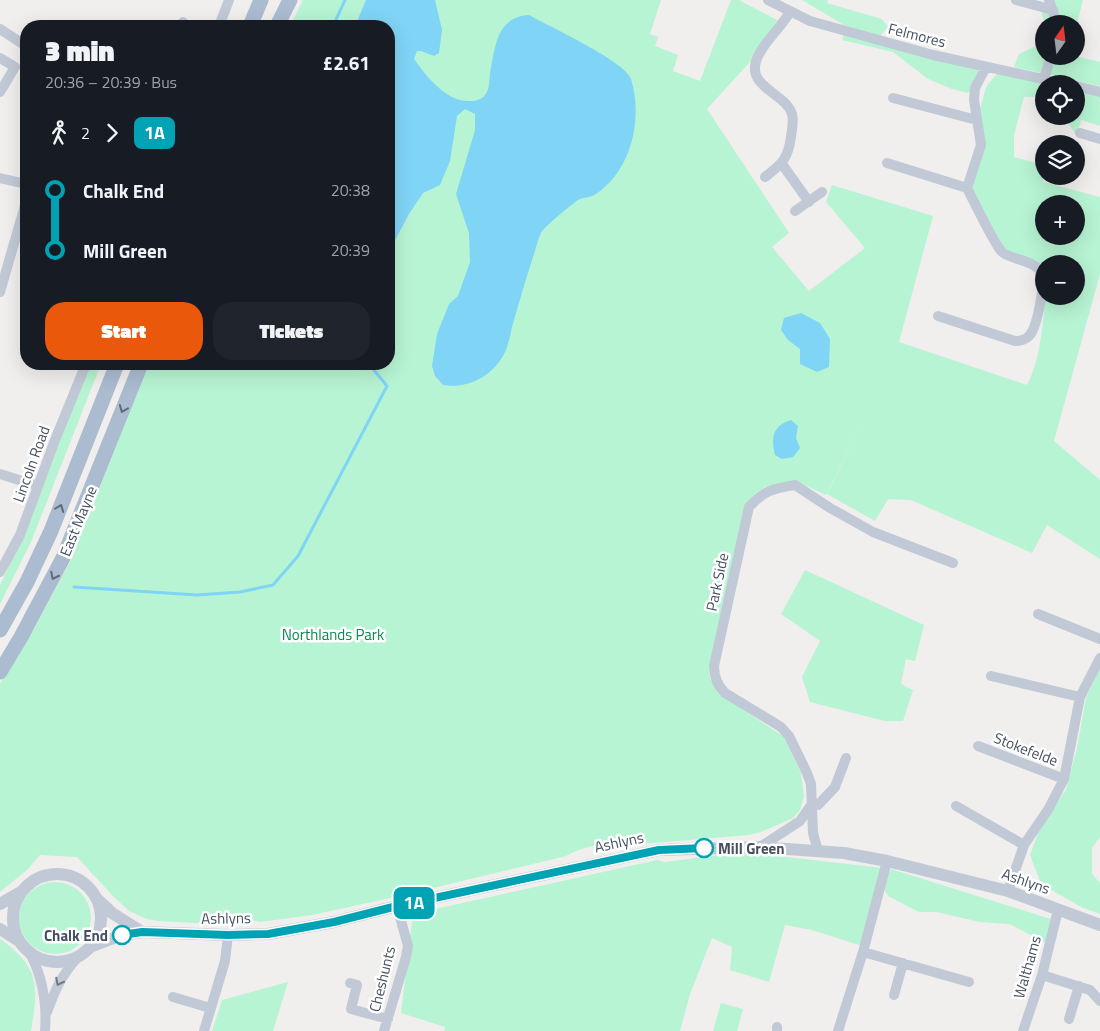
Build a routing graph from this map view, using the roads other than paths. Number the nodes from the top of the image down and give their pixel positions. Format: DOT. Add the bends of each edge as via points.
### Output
graph roads {
  1 [pos="229,0"];
  2 [pos="261,0"];
  3 [pos="290,0"];
  4 [pos="768,0"];
  5 [pos="1016,0"];
  6 [pos="1051,5"];
  7 [pos="790,12"];
  8 [pos="221,20"];
  9 [pos="253,20"];
  10 [pos="280,20"];
  11 [pos="0,29"];
  12 [pos="20,42"];
  13 [pos="0,58"];
  14 [pos="986,67"];
  15 [pos="1035,77"];
  16 [pos="1085,88"];
  17 [pos="0,92"];
  18 [pos="1100,92"];
  19 [pos="893,98"];
  20 [pos="977,120"];
  21 [pos="1080,133"];
  22 [pos="1100,139"];
  23 [pos="887,163"];
  24 [pos="782,164"];
  25 [pos="765,177"];
  26 [pos="0,178"];
  27 [pos="20,183"];
  28 [pos="967,188"];
  29 [pos="822,192"];
  30 [pos="809,202"];
  31 [pos="795,212"];
  32 [pos="20,223"];
  33 [pos="0,292"];
  34 [pos="938,316"];
  35 [pos="84,370"];
  36 [pos="115,370"];
  37 [pos="139,370"];
  38 [pos="0,474"];
  39 [pos="38,486"];
  40 [pos="953,563"];
  41 [pos="0,572"];
  42 [pos="1038,614"];
  43 [pos="0,630"];
  44 [pos="1100,639"];
  45 [pos="1100,658"];
  46 [pos="0,672"];
  47 [pos="991,676"];
  48 [pos="1080,697"];
  49 [pos="978,746"];
  50 [pos="846,758"];
  51 [pos="1064,779"];
  52 [pos="811,805"];
  53 [pos="956,806"];
  54 [pos="1024,845"];
  55 [pos="760,847"];
  56 [pos="818,851"];
  57 [pos="887,861"];
  58 [pos="1008,890"];
  59 [pos="21,892"];
  60 [pos="96,898"];
  61 [pos="0,904"];
  62 [pos="397,906"];
  63 [pos="1058,910"];
  64 [pos="1100,925"];
  65 [pos="0,929"];
  66 [pos="142,932"];
  67 [pos="228,935"];
  68 [pos="19,941"];
  69 [pos="90,947"];
  70 [pos="863,952"];
  71 [pos="32,955"];
  72 [pos="78,957"];
  73 [pos="903,963"];
  74 [pos="1042,975"];
  75 [pos="969,982"];
  76 [pos="350,983"];
  77 [pos="1079,986"];
  78 [pos="894,995"];
  79 [pos="174,997"];
  80 [pos="1100,1001"];
  81 [pos="210,1008"];
  82 [pos="46,1012"];
  83 [pos="388,1019"];
  84 [pos="1069,1019"];
  85 [pos="45,1031"];
  86 [pos="204,1031"];
  87 [pos="384,1031"];
  88 [pos="838,1031"];
  89 [pos="1023,1031"];
  1 -- 8 [label="street"];
  2 -- 9 [label="main road"];
  3 -- 10 [label="main road"];
  4 -- 7 [label="street, Felmores"];
  5 -- 6 [label="street"];
  7 -- 14 [label="street, Felmores" via="819,24"];
  7 -- 24 [label="street" via="757,58 754,68 760,81 792,113 790,142"];
  11 -- 12 [label="street"];
  13 -- 17 [label="street" via="15,67"];
  14 -- 15 [label="street, Felmores"];
  14 -- 20 [label="street" via="976,88"];
  16 -- 18 [label="street"];
  19 -- 20 [label="street"];
  20 -- 28 [label="street" via="981,146"];
  21 -- 22 [label="street"];
  23 -- 28 [label="street"];
  24 -- 25 [label="street"];
  24 -- 30 [label="street"];
  26 -- 27 [label="street"];
  28 -- 34 [label="street" via="1001,252 1032,264 1043,276 1035,327 1028,337 1015,341"];
  29 -- 30 [label="street"];
  30 -- 31 [label="street"];
  32 -- 33 [label="street"];
  35 -- 39 [label="street, Lincoln Road"];
  43 -- 36 [label="main road, East Mayne, one-way" via="51,531"];
  37 -- 46 [label="main road, East Mayne, one-way" via="63,558"];
  38 -- 39 [label="street"];
  39 -- 41 [label="street, Lincoln Road" via="20,535"];
  40 -- 52 [label="street, Park Side" via="873,532 795,485 771,489 749,507 714,673 725,693 781,727 789,736 807,773"];
  42 -- 44 [label="street"];
  45 -- 48 [label="street, Stokefelde"];
  47 -- 48 [label="street"];
  48 -- 51 [label="street, Stokefelde"];
  49 -- 51 [label="street, Stokefelde"];
  50 -- 52 [label="street" via="835,787 818,805"];
  51 -- 54 [label="street, Stokefelde"];
  52 -- 55 [label="street" via="800,821"];
  52 -- 56 [label="street, Park Side"];
  53 -- 54 [label="street"];
  54 -- 58 [label="street, Stokefelde"];
  55 -- 56 [label="street, Ashlyns"];
  55 -- 62 [label="street, Ashlyns" via="659,850"];
  56 -- 57 [label="street, Ashlyns"];
  57 -- 58 [label="street, Ashlyns"];
  57 -- 70 [label="street"];
  58 -- 63 [label="street, Ashlyns"];
  59 -- 60 [label="street" via="31,882 52,874 80,881"];
  59 -- 61 [label="street"];
  59 -- 68 [label="street" via="13,912 14,932"];
  60 -- 66 [label="street" via="112,913"];
  60 -- 69 [label="street" via="100,923"];
  62 -- 67 [label="street, Ashlyns" via="268,934"];
  62 -- 83 [label="street, Cheshunts" via="408,946"];
  63 -- 64 [label="street, Ashlyns"];
  63 -- 74 [label="street, Walthams"];
  65 -- 68 [label="street"];
  66 -- 67 [label="street, Ashlyns"];
  66 -- 69 [label="street, Ashlyns" via="122,935"];
  67 -- 81 [label="street" via="224,962"];
  68 -- 71 [label="street"];
  69 -- 72 [label="street"];
  70 -- 73 [label="street"];
  70 -- 88 [label="street"];
  71 -- 72 [label="street" via="54,962"];
  71 -- 82 [label="street" via="41,977"];
  72 -- 82 [label="street, one-way" via="57,984"];
  73 -- 75 [label="street"];
  73 -- 78 [label="street"];
  74 -- 77 [label="street"];
  74 -- 89 [label="street, Walthams"];
  76 -- 83 [label="street" via="357,985 351,1009"];
  77 -- 80 [label="street" via="1090,990"];
  77 -- 84 [label="street"];
  79 -- 81 [label="street"];
  81 -- 86 [label="street"];
  82 -- 85 [label="street"];
  83 -- 87 [label="street, Cheshunts"];
}
